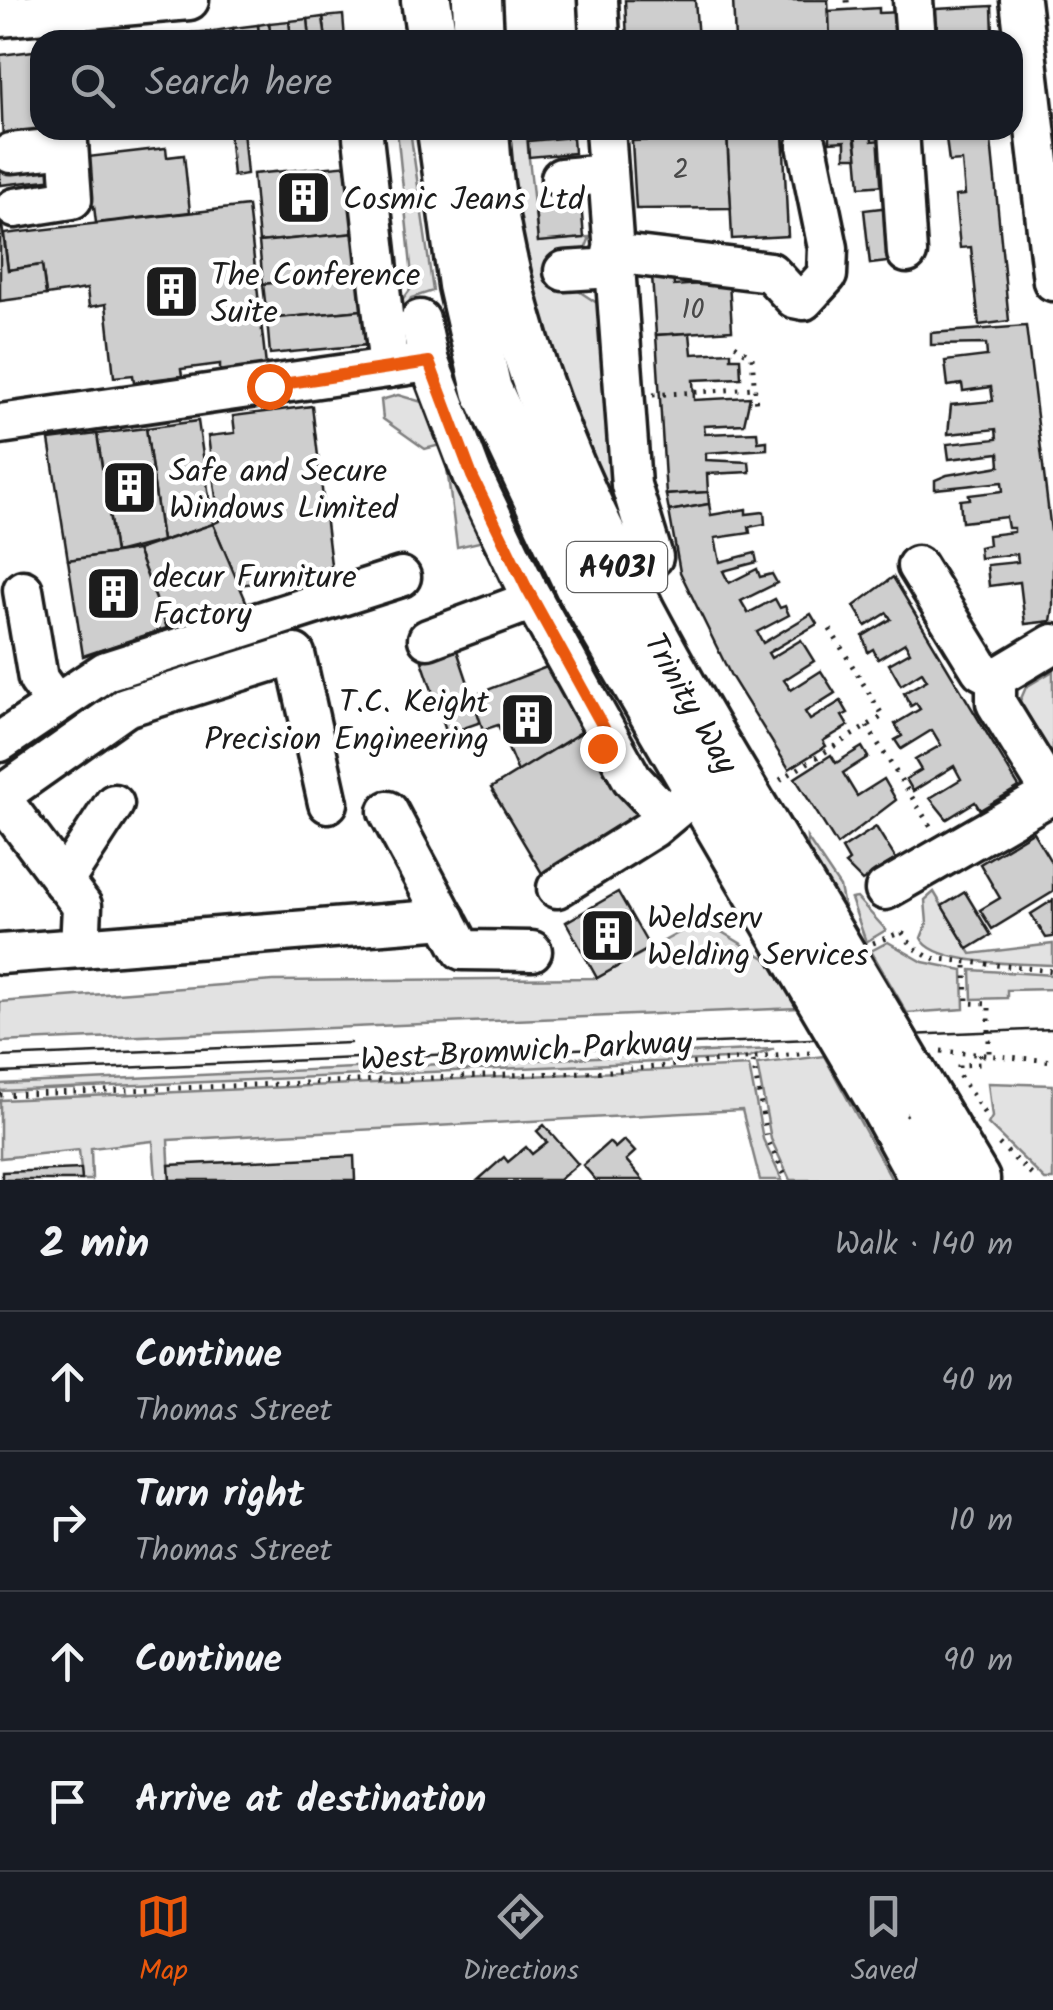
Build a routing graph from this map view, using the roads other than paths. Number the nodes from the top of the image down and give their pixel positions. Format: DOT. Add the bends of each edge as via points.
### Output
graph roads {
  1 [pos="189,0"];
  2 [pos="426,0"];
  3 [pos="477,0"];
  4 [pos="913,0"];
  5 [pos="1020,0"];
  6 [pos="66,15"];
  7 [pos="0,17"];
  8 [pos="430,30"];
  9 [pos="479,30"];
  10 [pos="915,30"];
  11 [pos="363,140"];
  12 [pos="443,140"];
  13 [pos="486,140"];
  14 [pos="899,140"];
  15 [pos="807,145"];
  16 [pos="12,153"];
  17 [pos="65,153"];
  18 [pos="614,156"];
  19 [pos="561,178"];
  20 [pos="1048,184"];
  21 [pos="15,208"];
  22 [pos="908,253"];
  23 [pos="613,260"];
  24 [pos="564,271"];
  25 [pos="1053,281"];
  26 [pos="420,320"];
  27 [pos="429,362"];
  28 [pos="389,368"];
  29 [pos="0,424"];
  30 [pos="653,557"];
  31 [pos="917,566"];
  32 [pos="401,577"];
  33 [pos="24,590"];
  34 [pos="533,600"];
  35 [pos="428,638"];
  36 [pos="1053,644"];
  37 [pos="996,678"];
  38 [pos="56,704"];
  39 [pos="0,742"];
  40 [pos="1052,795"];
  41 [pos="0,796"];
  42 [pos="328,803"];
  43 [pos="682,803"];
  44 [pos="114,804"];
  45 [pos="388,811"];
  46 [pos="63,882"];
  47 [pos="582,886"];
  48 [pos="885,890"];
  49 [pos="446,919"];
  50 [pos="80,948"];
  51 [pos="532,951"];
  52 [pos="0,954"];
  53 [pos="837,960"];
  54 [pos="906,1104"];
  55 [pos="925,1180"];
  56 [pos="975,1180"];
  1 -- 6 [label="street"];
  2 -- 8 [label="main road"];
  3 -- 9 [label="main road"];
  4 -- 10 [label="street"];
  5 -- 20 [label="street"];
  6 -- 7 [label="street"];
  11 -- 28 [label="street" via="370,301"];
  12 -- 43 [label="main road, Trinity Way / A4031" via="463,285 487,390"];
  13 -- 53 [label="main road, Trinity Way / A4031" via="503,251 558,438 626,587"];
  14 -- 22 [label="street"];
  15 -- 23 [label="street" via="828,248 827,275 804,300 794,298 758,254"];
  16 -- 17 [label="street"];
  17 -- 21 [label="street" via="72,199"];
  18 -- 19 [label="street"];
  18 -- 23 [label="street"];
  20 -- 25 [label="street"];
  23 -- 24 [label="street"];
  23 -- 30 [label="street" via="631,486"];
  26 -- 27 [label="street"];
  27 -- 28 [label="street"];
  27 -- 34 [label="street" via="472,476"];
  28 -- 29 [label="street" via="56,427"];
  31 -- 37 [label="street" via="981,670"];
  32 -- 38 [label="street" via="292,595 121,655"];
  33 -- 38 [label="street" via="38,679"];
  34 -- 35 [label="street"];
  34 -- 43 [label="street" via="570,680 632,779"];
  36 -- 37 [label="street"];
  37 -- 40 [label="street" via="996,703"];
  38 -- 39 [label="street"];
  40 -- 48 [label="street"];
  41 -- 42 [label="street" via="126,707 295,654"];
  41 -- 46 [label="street"];
  43 -- 47 [label="street"];
  43 -- 53 [label="main road, Trinity Way / A4031"];
  44 -- 46 [label="street"];
  45 -- 49 [label="street"];
  46 -- 50 [label="street" via="82,906"];
  49 -- 50 [label="street"];
  49 -- 51 [label="street" via="462,950"];
  50 -- 52 [label="street"];
  53 -- 54 [label="main road, Trinity Way / A4031, bridge"];
  54 -- 55 [label="main road, Trinity Way / A4031"];
  54 -- 56 [label="main road, Trinity Way / A4031"];
}
